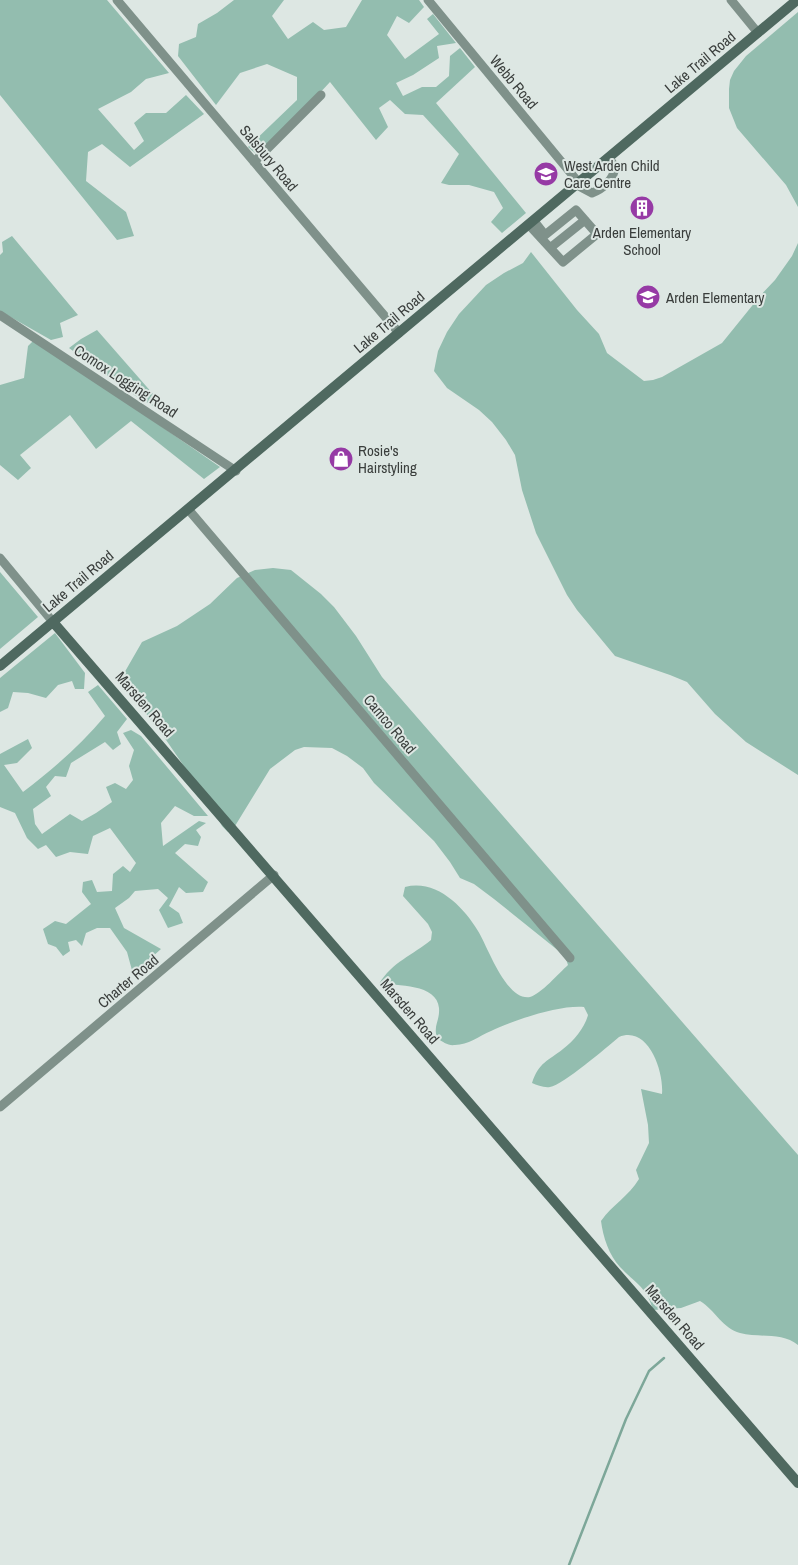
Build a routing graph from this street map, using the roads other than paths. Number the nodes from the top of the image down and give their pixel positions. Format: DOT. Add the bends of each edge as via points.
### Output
graph roads {
  1 [pos="117,0"];
  2 [pos="428,0"];
  3 [pos="731,0"];
  4 [pos="797,0"];
  5 [pos="758,33"];
  6 [pos="321,95"];
  7 [pos="609,158"];
  8 [pos="254,162"];
  9 [pos="578,184"];
  10 [pos="585,220"];
  11 [pos="531,223"];
  12 [pos="550,248"];
  13 [pos="0,315"];
  14 [pos="399,334"];
  15 [pos="236,471"];
  16 [pos="188,508"];
  17 [pos="0,558"];
  18 [pos="53,622"];
  19 [pos="0,666"];
  20 [pos="274,875"];
  21 [pos="570,958"];
  22 [pos="0,1107"];
  23 [pos="798,1483"];
  1 -- 8 [label="street, Salsbury Road"];
  2 -- 9 [label="street, Webb Road"];
  3 -- 5 [label="street"];
  4 -- 5 [label="street, Lake Trail Road"];
  5 -- 7 [label="street, Lake Trail Road"];
  6 -- 8 [label="street"];
  7 -- 9 [label="street, Lake Trail Road"];
  7 -- 9 [label="street" via="616,167 601,190 592,193"];
  8 -- 14 [label="street, Salsbury Road"];
  9 -- 11 [label="street, Lake Trail Road"];
  10 -- 11 [label="street" via="576,210 545,235"];
  10 -- 12 [label="street"];
  10 -- 12 [label="street" via="597,234 563,262"];
  11 -- 12 [label="street"];
  11 -- 14 [label="street, Lake Trail Road"];
  13 -- 15 [label="street, Comox Logging Road"];
  14 -- 15 [label="street, Lake Trail Road"];
  15 -- 16 [label="street, Lake Trail Road"];
  16 -- 18 [label="street, Lake Trail Road"];
  16 -- 21 [label="street, Camco Road"];
  17 -- 18 [label="street, Marsden Road"];
  18 -- 19 [label="street, Lake Trail Road"];
  18 -- 20 [label="street, Marsden Road"];
  20 -- 22 [label="street, Charter Road"];
  20 -- 23 [label="street, Marsden Road"];
}
